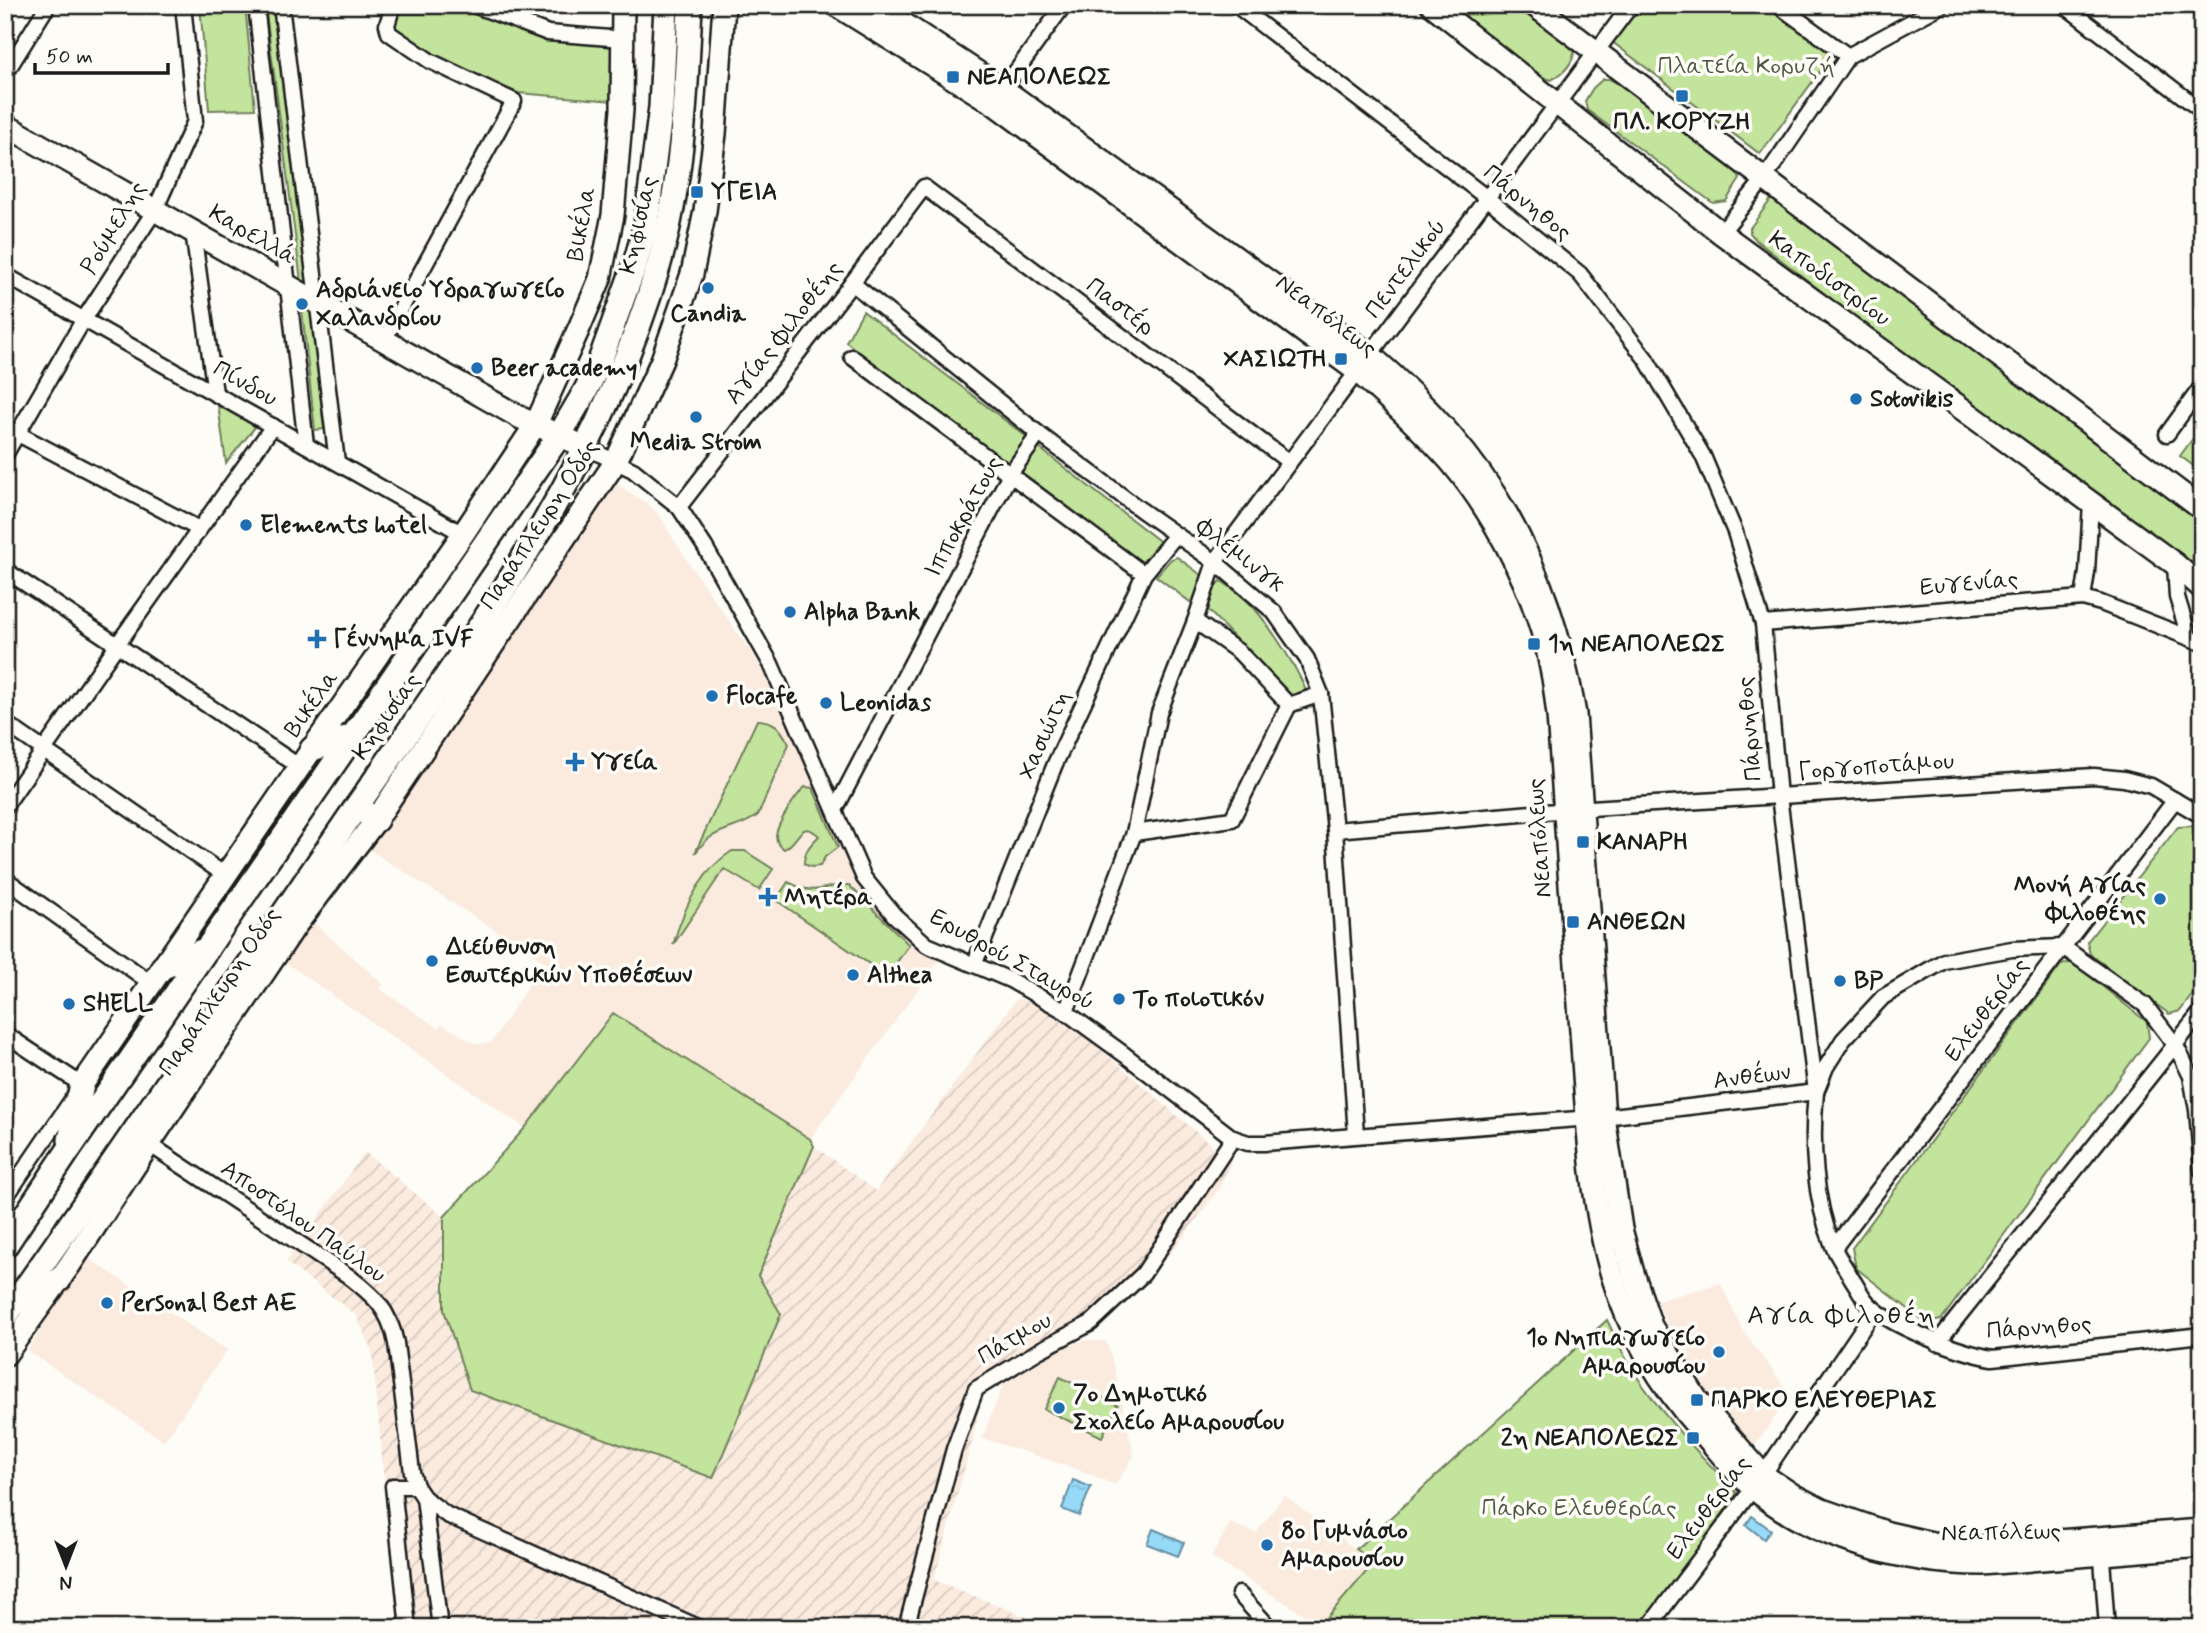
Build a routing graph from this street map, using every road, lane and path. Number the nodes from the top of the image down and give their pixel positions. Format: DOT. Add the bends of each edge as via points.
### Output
graph roads {
  1 [pos="48,5"];
  2 [pos="183,5"];
  3 [pos="256,5"];
  4 [pos="281,5"];
  5 [pos="393,5"];
  6 [pos="474,5"];
  7 [pos="623,5"];
  8 [pos="666,5"];
  9 [pos="690,5"];
  10 [pos="724,5"];
  11 [pos="836,5"];
  12 [pos="875,5"];
  13 [pos="1063,5"];
  14 [pos="1236,5"];
  15 [pos="1432,5"];
  16 [pos="1534,5"];
  17 [pos="1631,5"];
  18 [pos="1778,5"];
  19 [pos="1942,5"];
  20 [pos="2064,5"];
  21 [pos="622,39"];
  22 [pos="1596,52"];
  23 [pos="1847,57"];
  24 [pos="5,74"];
  25 [pos="998,96"];
  26 [pos="1557,104"];
  27 [pos="2202,111"];
  28 [pos="5,125"];
  29 [pos="1764,179"];
  30 [pos="924,187"];
  31 [pos="1487,198"];
  32 [pos="155,210"];
  33 [pos="193,231"];
  34 [pos="1721,233"];
  35 [pos="5,275"];
  36 [pos="852,283"];
  37 [pos="288,285"];
  38 [pos="317,302"];
  39 [pos="84,319"];
  40 [pos="384,340"];
  41 [pos="852,357"];
  42 [pos="1363,363"];
  43 [pos="2202,386"];
  44 [pos="215,393"];
  45 [pos="536,424"];
  46 [pos="273,426"];
  47 [pos="12,430"];
  48 [pos="1039,434"];
  49 [pos="2167,434"];
  50 [pos="559,436"];
  51 [pos="306,445"];
  52 [pos="585,447"];
  53 [pos="5,455"];
  54 [pos="616,461"];
  55 [pos="337,462"];
  56 [pos="1289,462"];
  57 [pos="1010,474"];
  58 [pos="2091,503"];
  59 [pos="679,507"];
  60 [pos="2202,509"];
  61 [pos="199,529"];
  62 [pos="463,534"];
  63 [pos="1176,535"];
  64 [pos="1214,562"];
  65 [pos="2175,564"];
  66 [pos="5,570"];
  67 [pos="1144,574"];
  68 [pos="2202,588"];
  69 [pos="2083,598"];
  70 [pos="1195,621"];
  71 [pos="1763,624"];
  72 [pos="2195,640"];
  73 [pos="117,645"];
  74 [pos="1321,694"];
  75 [pos="1289,705"];
  76 [pos="5,723"];
  77 [pos="353,736"];
  78 [pos="44,750"];
  79 [pos="306,758"];
  80 [pos="1779,796"];
  81 [pos="2175,800"];
  82 [pos="5,806"];
  83 [pos="357,806"];
  84 [pos="835,810"];
  85 [pos="1572,810"];
  86 [pos="2202,816"];
  87 [pos="376,820"];
  88 [pos="1335,830"];
  89 [pos="1134,833"];
  90 [pos="225,875"];
  91 [pos="5,879"];
  92 [pos="2063,947"];
  93 [pos="206,949"];
  94 [pos="975,964"];
  95 [pos="157,975"];
  96 [pos="2202,1011"];
  97 [pos="1066,1012"];
  98 [pos="5,1034"];
  99 [pos="2176,1046"];
  100 [pos="82,1085"];
  101 [pos="1816,1092"];
  102 [pos="1596,1117"];
  103 [pos="1356,1135"];
  104 [pos="1233,1138"];
  105 [pos="149,1144"];
  106 [pos="68,1151"];
  107 [pos="2202,1171"];
  108 [pos="5,1198"];
  109 [pos="5,1246"];
  110 [pos="1834,1248"];
  111 [pos="59,1280"];
  112 [pos="1875,1310"];
  113 [pos="10,1311"];
  114 [pos="2202,1335"];
  115 [pos="1937,1343"];
  116 [pos="5,1355"];
  117 [pos="1759,1482"];
  118 [pos="420,1492"];
  119 [pos="2202,1530"];
  120 [pos="2202,1546"];
  121 [pos="2101,1547"];
  122 [pos="1239,1594"];
  123 [pos="408,1628"];
  124 [pos="440,1628"];
  125 [pos="700,1628"];
  126 [pos="906,1628"];
  127 [pos="1270,1628"];
  128 [pos="1648,1628"];
  129 [pos="2107,1628"];
  1 -- 24 [label="street"];
  2 -- 32 [label="street, Ρούμελης" via="195,121"];
  3 -- 37 [label="street"];
  4 -- 38 [label="street"];
  5 -- 40 [label="street" via="388,33 430,61 514,101"];
  6 -- 21 [label="street" via="548,33"];
  7 -- 21 [label="street, Βικέλα"];
  8 -- 50 [label="main road, Κηφισίας" via="661,107 646,226 600,361"];
  9 -- 52 [label="main road, Κηφισίας" via="684,119 658,270 625,360"];
  10 -- 54 [label="street, Παράπλευρη Οδός" via="715,134 692,275 662,360"];
  11 -- 25 [label="street, Νεαπόλεως"];
  12 -- 25 [label="street, Νεαπόλεως"];
  13 -- 25 [label="street"];
  14 -- 31 [label="street, Πάρνηθος"];
  15 -- 26 [label="street, Καποδιστρίου"];
  16 -- 22 [label="street, Καποδιστρίου"];
  17 -- 22 [label="street, Πεντελικού"];
  18 -- 23 [label="street"];
  19 -- 23 [label="street"];
  20 -- 27 [label="street"];
  21 -- 45 [label="street, Βικέλα" via="622,110 613,215 600,279"];
  22 -- 26 [label="street, Πεντελικού"];
  22 -- 29 [label="street, Καποδιστρίου"];
  23 -- 29 [label="street"];
  25 -- 42 [label="street, Νεαπόλεως"];
  26 -- 31 [label="street, Πεντελικού"];
  26 -- 34 [label="street, Καποδιστρίου"];
  28 -- 32 [label="street, Καρελλά"];
  29 -- 34 [label="street"];
  29 -- 60 [label="street, Καποδιστρίου"];
  30 -- 36 [label="street, Αγίας Φιλοθέης"];
  30 -- 56 [label="street, Παστέρ"];
  31 -- 42 [label="street, Πεντελικού"];
  31 -- 71 [label="street, Πάρνηθος" via="1580,275 1646,359 1703,456 1735,531"];
  32 -- 33 [label="street, Καρελλά"];
  32 -- 39 [label="street, Ρούμελης"];
  33 -- 37 [label="street, Καρελλά"];
  33 -- 44 [label="street"];
  34 -- 58 [label="street, Καποδιστρίου"];
  35 -- 39 [label="street, Πίνδου"];
  36 -- 48 [label="street, Φλέμινγκ"];
  36 -- 59 [label="street, Αγίας Φιλοθέης"];
  37 -- 38 [label="street, Καρελλά"];
  37 -- 51 [label="street"];
  38 -- 40 [label="street, Καρελλά"];
  38 -- 55 [label="street"];
  39 -- 44 [label="street, Πίνδου"];
  39 -- 47 [label="street, Ρούμελης"];
  40 -- 45 [label="street, Καρελλά"];
  41 -- 57 [label="street"];
  42 -- 56 [label="street, Πεντελικού"];
  42 -- 85 [label="street, Νεαπόλεως" via="1422,402 1468,455 1529,556 1555,622 1575,714"];
  43 -- 49 [label="street"];
  44 -- 46 [label="street, Πίνδου"];
  45 -- 50 [label="street, Καρελλά"];
  45 -- 62 [label="street, Βικέλα"];
  46 -- 51 [label="street, Πίνδου"];
  46 -- 61 [label="street"];
  47 -- 53 [label="street, Ρούμελης"];
  47 -- 61 [label="street"];
  48 -- 57 [label="street, Ιπποκράτους"];
  48 -- 63 [label="street, Φλέμινγκ"];
  50 -- 52 [label="street, Καρελλά"];
  50 -- 77 [label="main road, Κηφισίας"];
  51 -- 55 [label="street, Πίνδου"];
  52 -- 54 [label="street, Ερυθρού Σταυρού"];
  52 -- 83 [label="main road, Κηφισίας" via="555,505 466,649"];
  54 -- 59 [label="street, Ερυθρού Σταυρού"];
  54 -- 87 [label="street, Παράπλευρη Οδός"];
  55 -- 62 [label="street, Πίνδου"];
  56 -- 64 [label="street, Πεντελικού"];
  57 -- 67 [label="street"];
  57 -- 84 [label="street, Ιπποκράτους"];
  58 -- 65 [label="street, Καποδιστρίου"];
  58 -- 69 [label="street"];
  59 -- 84 [label="street, Ερυθρού Σταυρού" via="771,664"];
  61 -- 73 [label="street"];
  62 -- 79 [label="street, Βικέλα"];
  63 -- 64 [label="street, Φλέμινγκ"];
  63 -- 67 [label="street, Χασιώτη"];
  64 -- 70 [label="street, Πεντελικού"];
  64 -- 74 [label="street, Φλέμινγκ" via="1274,612 1307,659"];
  65 -- 68 [label="street, Καποδιστρίου"];
  65 -- 72 [label="street" via="2177,597"];
  66 -- 73 [label="street"];
  67 -- 94 [label="street, Χασιώτη" via="1055,764"];
  69 -- 71 [label="street, Ευγενίας"];
  69 -- 72 [label="street"];
  70 -- 75 [label="street" via="1239,652"];
  70 -- 89 [label="street, Πεντελικού" via="1159,713"];
  71 -- 80 [label="street, Πάρνηθος"];
  73 -- 78 [label="street"];
  73 -- 79 [label="street"];
  74 -- 75 [label="street"];
  74 -- 88 [label="street, Φλέμινγκ"];
  75 -- 89 [label="street" via="1232,819"];
  76 -- 78 [label="street"];
  77 -- 79 [label="main road"];
  77 -- 93 [label="main road, Κηφισίας"];
  78 -- 82 [label="street"];
  78 -- 90 [label="street"];
  79 -- 90 [label="street, Βικέλα"];
  80 -- 81 [label="street, Γοργοποτάμου" via="2094,776 2151,786"];
  80 -- 85 [label="street, Γοργοποτάμου"];
  80 -- 101 [label="street, Πάρνηθος"];
  81 -- 86 [label="street, Γοργοποτάμου"];
  81 -- 92 [label="street, Ελευθερίας"];
  83 -- 87 [label="main road"];
  83 -- 113 [label="main road, Κηφισίας"];
  84 -- 94 [label="street, Ερυθρού Σταυρού" via="864,878 885,905 928,945"];
  85 -- 88 [label="street, Γοργοποτάμου"];
  85 -- 102 [label="street, Νεαπόλεως"];
  87 -- 105 [label="street, Παράπλευρη Οδός" via="296,925"];
  88 -- 103 [label="street, Φλέμινγκ"];
  89 -- 97 [label="street, Πεντελικού"];
  90 -- 95 [label="street, Βικέλα"];
  91 -- 95 [label="street"];
  92 -- 99 [label="street" via="2145,1004"];
  92 -- 101 [label="street, Ανθέων" via="2012,949 1944,961 1883,997 1843,1040"];
  92 -- 110 [label="street, Ελευθερίας"];
  93 -- 95 [label="main road"];
  93 -- 106 [label="main road, Κηφισίας"];
  94 -- 97 [label="street, Ερυθρού Σταυρού"];
  95 -- 100 [label="street, Βικέλα"];
  96 -- 99 [label="street"];
  97 -- 104 [label="street, Ερυθρού Σταυρού"];
  98 -- 100 [label="street"];
  99 -- 107 [label="street" via="2191,1076"];
  99 -- 115 [label="street"];
  100 -- 106 [label="main road"];
  100 -- 108 [label="street, Βικέλα"];
  101 -- 102 [label="street, Ανθέων"];
  101 -- 110 [label="street, Πάρνηθος" via="1817,1176"];
  102 -- 103 [label="street, Ανθέων"];
  102 -- 117 [label="street, Νεαπόλεως" via="1601,1230 1633,1333 1682,1411"];
  103 -- 104 [label="street, Ανθέων" via="1264,1143"];
  104 -- 126 [label="street, Πάτμου" via="1143,1274 1091,1323 975,1389 954,1449"];
  105 -- 111 [label="street, Παράπλευρη Οδός"];
  105 -- 118 [label="street, Αποστόλου Παύλου" via="347,1275 386,1312 396,1343 412,1472"];
  106 -- 109 [label="main road, Κηφισίας"];
  110 -- 112 [label="street, Πάρνηθος"];
  111 -- 113 [label="main road"];
  111 -- 116 [label="street, Παράπλευρη Οδός"];
  112 -- 115 [label="street, Πάρνηθος"];
  112 -- 117 [label="street, Ελευθερίας"];
  114 -- 115 [label="street, Πάρνηθος" via="1993,1358"];
  117 -- 121 [label="street, Νεαπόλεως" via="1785,1511 1816,1527 1884,1551 1931,1561 1982,1563"];
  117 -- 128 [label="street, Ελευθερίας"];
  118 -- 123 [label="street" via="393,1486"];
  118 -- 124 [label="street, Αποστόλου Παύλου"];
  118 -- 125 [label="street" via="447,1515"];
  119 -- 121 [label="street, Νεαπόλεως"];
  120 -- 121 [label="street, Νεαπόλεως"];
  121 -- 129 [label="street"];
  122 -- 127 [label="street"];
}
